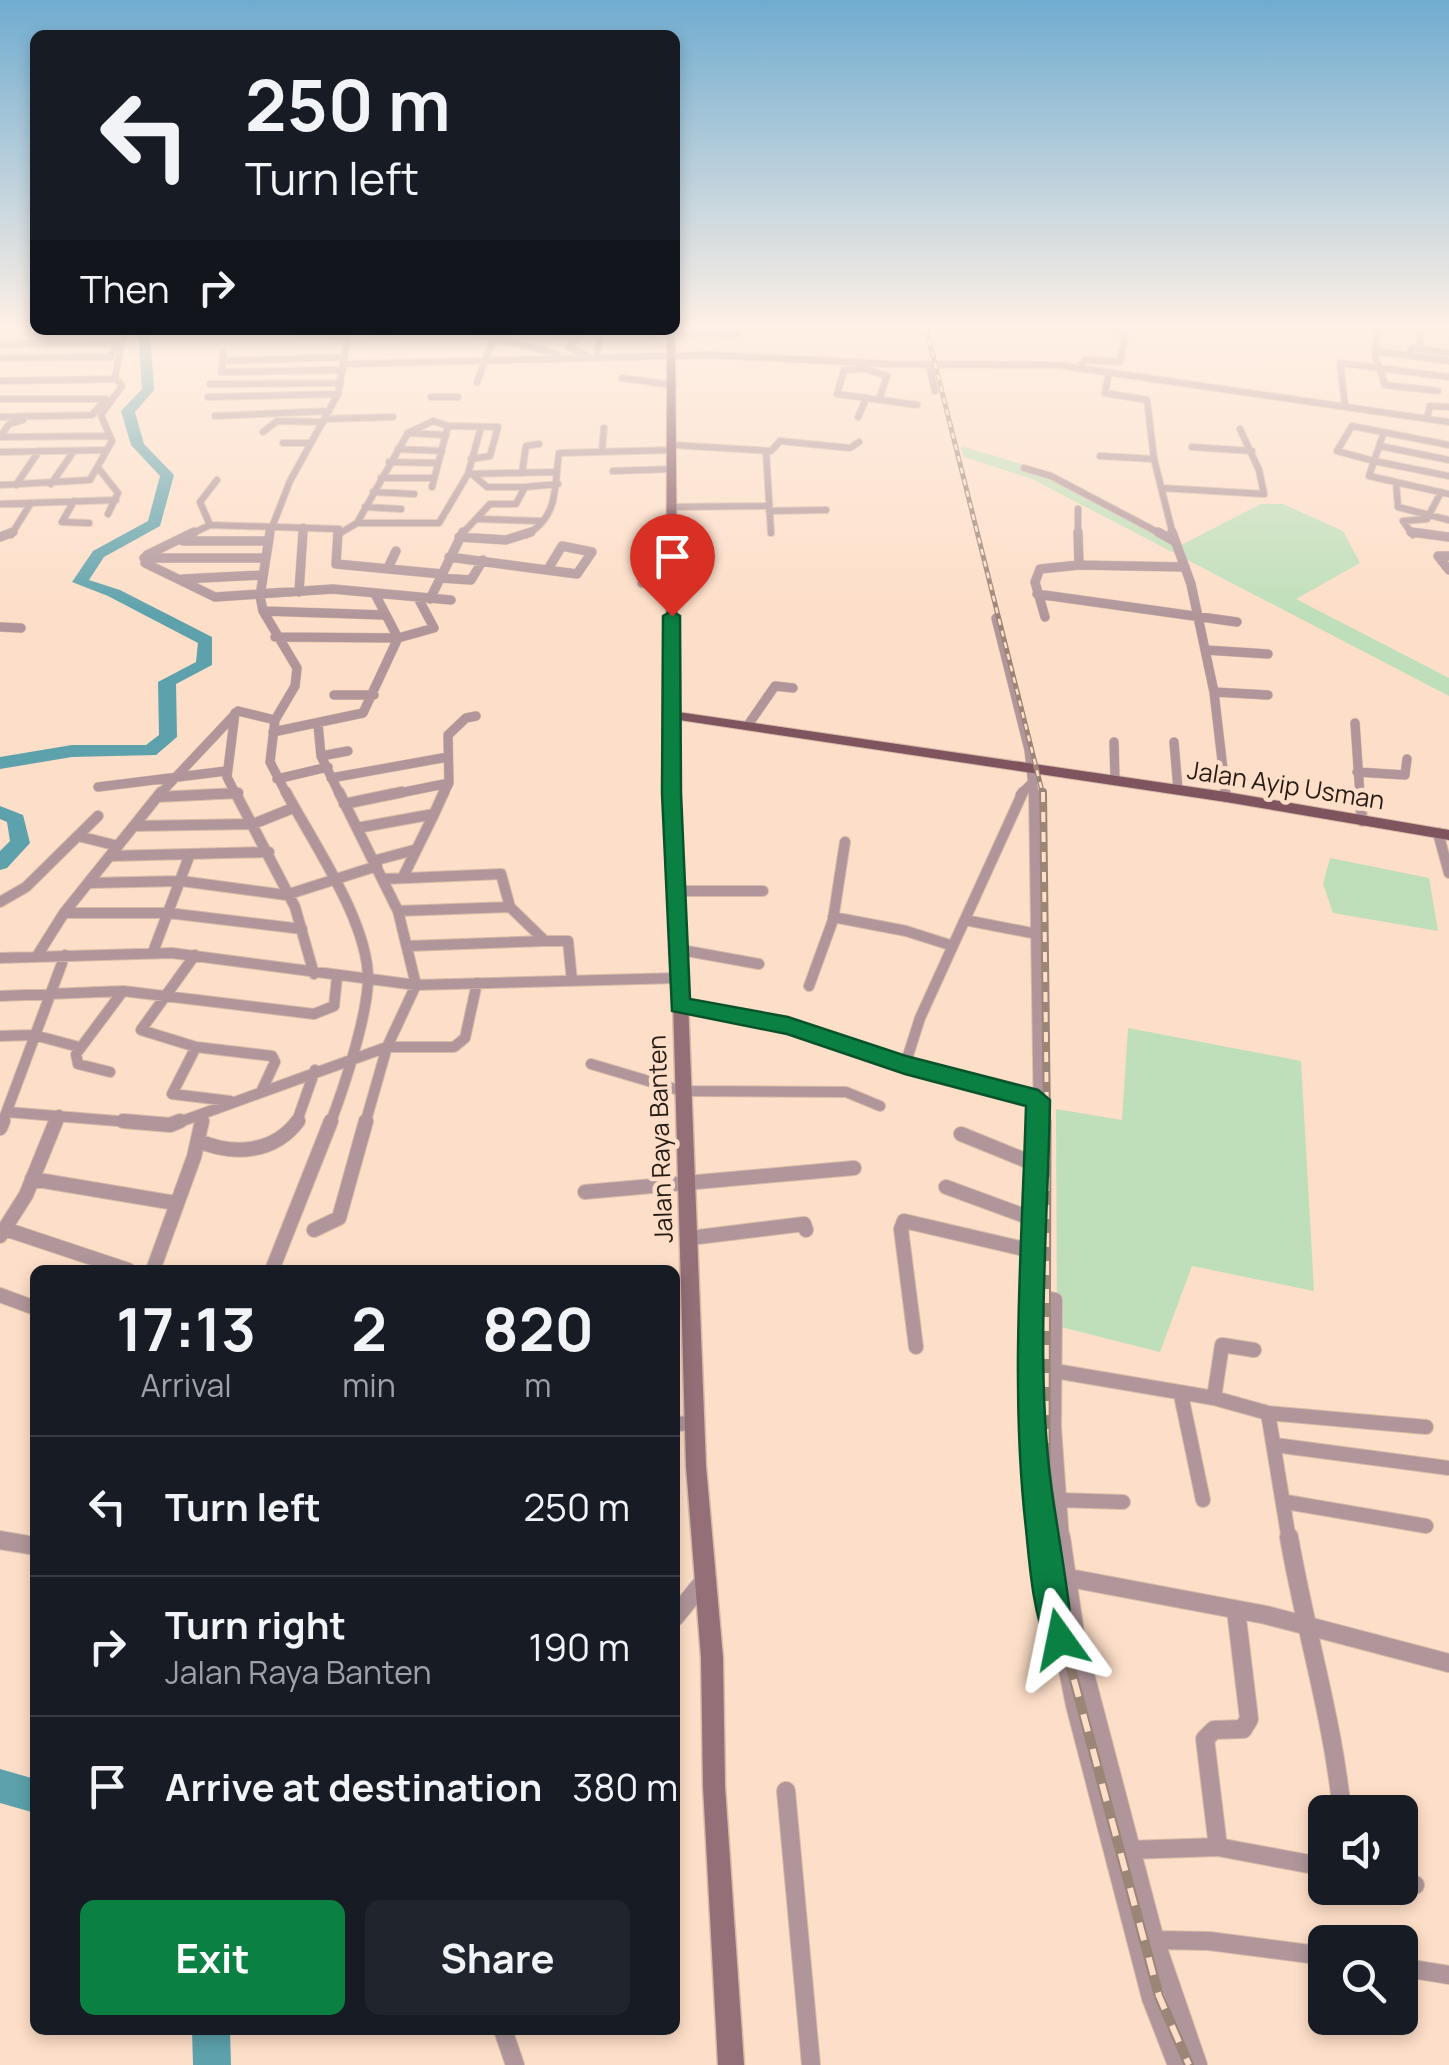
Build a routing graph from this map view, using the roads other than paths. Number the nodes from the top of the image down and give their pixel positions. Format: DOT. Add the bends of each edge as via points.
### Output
graph roads {
  1 [pos="103,424"];
  2 [pos="273,424"];
  3 [pos="322,424"];
  4 [pos="425,424"];
  5 [pos="439,424"];
  6 [pos="673,424"];
  7 [pos="1150,424"];
  8 [pos="1419,424"];
  9 [pos="481,426"];
  10 [pos="604,428"];
  11 [pos="1240,429"];
  12 [pos="447,431"];
  13 [pos="263,432"];
  14 [pos="1384,432"];
  15 [pos="408,434"];
  16 [pos="108,436"];
  17 [pos="1413,436"];
  18 [pos="0,437"];
  19 [pos="859,442"];
  20 [pos="283,443"];
  21 [pos="311,444"];
  22 [pos="540,444"];
  23 [pos="1449,444"];
  24 [pos="1380,446"];
  25 [pos="1192,447"];
  26 [pos="673,448"];
  27 [pos="398,449"];
  28 [pos="108,450"];
  29 [pos="39,451"];
  30 [pos="74,451"];
  31 [pos="442,451"];
  32 [pos="602,451"];
  33 [pos="766,451"];
  34 [pos="1252,451"];
  35 [pos="2,454"];
  36 [pos="1100,456"];
  37 [pos="1154,458"];
  38 [pos="472,459"];
  39 [pos="1374,460"];
  40 [pos="1449,460"];
  41 [pos="390,462"];
  42 [pos="438,463"];
  43 [pos="1024,468"];
  44 [pos="99,469"];
  45 [pos="673,469"];
  46 [pos="556,472"];
  47 [pos="614,472"];
  48 [pos="522,473"];
  49 [pos="470,474"];
  50 [pos="1449,476"];
  51 [pos="380,478"];
  52 [pos="217,480"];
  53 [pos="1396,482"];
  54 [pos="16,484"];
  55 [pos="52,484"];
  56 [pos="558,484"];
  57 [pos="0,485"];
  58 [pos="525,486"];
  59 [pos="487,487"];
  60 [pos="1162,488"];
  61 [pos="372,492"];
  62 [pos="1445,493"];
  63 [pos="414,494"];
  64 [pos="116,500"];
  65 [pos="74,501"];
  66 [pos="32,503"];
  67 [pos="0,504"];
  68 [pos="490,504"];
  69 [pos="677,507"];
  70 [pos="364,508"];
  71 [pos="769,508"];
  72 [pos="401,509"];
  73 [pos="826,510"];
  74 [pos="1078,510"];
  75 [pos="108,514"];
  76 [pos="1431,516"];
  77 [pos="478,519"];
  78 [pos="1449,520"];
  79 [pos="540,522"];
  80 [pos="89,523"];
  81 [pos="358,523"];
  82 [pos="271,524"];
  83 [pos="210,525"];
  84 [pos="303,526"];
  85 [pos="339,529"];
  86 [pos="771,533"];
  87 [pos="0,537"];
  88 [pos="1449,537"];
  89 [pos="459,538"];
  90 [pos="1174,540"];
  91 [pos="179,541"];
  92 [pos="267,541"];
  93 [pos="396,551"];
  94 [pos="1449,556"];
  95 [pos="144,558"];
  96 [pos="266,558"];
  97 [pos="449,558"];
  98 [pos="483,560"];
  99 [pos="646,560"];
  100 [pos="672,560"];
  101 [pos="336,564"];
  102 [pos="1079,565"];
  103 [pos="1185,567"];
  104 [pos="388,568"];
  105 [pos="548,569"];
  106 [pos="1449,570"];
  107 [pos="263,576"];
  108 [pos="441,576"];
  109 [pos="183,580"];
  110 [pos="642,583"];
  111 [pos="672,584"];
  112 [pos="333,589"];
  113 [pos="298,592"];
  114 [pos="375,594"];
  115 [pos="1037,594"];
  116 [pos="260,596"];
  117 [pos="418,598"];
  118 [pos="430,599"];
  119 [pos="450,600"];
  120 [pos="263,611"];
  121 [pos="384,615"];
  122 [pos="1196,615"];
  123 [pos="1044,617"];
  124 [pos="996,618"];
  125 [pos="1236,622"];
  126 [pos="0,627"];
  127 [pos="22,628"];
  128 [pos="276,637"];
  129 [pos="398,638"];
  130 [pos="1205,650"];
  131 [pos="1268,654"];
  132 [pos="793,688"];
  133 [pos="1214,692"];
  134 [pos="334,695"];
  135 [pos="1268,695"];
  136 [pos="374,696"];
  137 [pos="235,713"];
  138 [pos="670,715"];
  139 [pos="476,716"];
  140 [pos="1355,723"];
  141 [pos="318,724"];
  142 [pos="748,725"];
  143 [pos="274,726"];
  144 [pos="1114,742"];
  145 [pos="1174,742"];
  146 [pos="348,751"];
  147 [pos="448,757"];
  148 [pos="1407,760"];
  149 [pos="327,767"];
  150 [pos="226,771"];
  151 [pos="1357,772"];
  152 [pos="173,774"];
  153 [pos="1030,777"];
  154 [pos="277,779"];
  155 [pos="1116,780"];
  156 [pos="449,782"];
  157 [pos="98,787"];
  158 [pos="1178,790"];
  159 [pos="238,793"];
  160 [pos="157,796"];
  161 [pos="1226,797"];
  162 [pos="344,804"];
  163 [pos="293,808"];
  164 [pos="434,814"];
  165 [pos="98,816"];
  166 [pos="1362,821"];
  167 [pos="253,824"];
  168 [pos="134,826"];
  169 [pos="358,828"];
  170 [pos="1444,834"];
  171 [pos="78,836"];
  172 [pos="845,842"];
  173 [pos="118,846"];
  174 [pos="414,850"];
  175 [pos="270,852"];
  176 [pos="190,854"];
  177 [pos="110,856"];
  178 [pos="375,864"];
  179 [pos="1449,873"];
  180 [pos="404,874"];
  181 [pos="384,879"];
  182 [pos="334,880"];
  183 [pos="181,881"];
  184 [pos="89,883"];
  185 [pos="674,890"];
  186 [pos="763,892"];
  187 [pos="286,895"];
  188 [pos="0,902"];
  189 [pos="510,907"];
  190 [pos="398,911"];
  191 [pos="64,913"];
  192 [pos="168,913"];
  193 [pos="834,917"];
  194 [pos="965,920"];
  195 [pos="302,928"];
  196 [pos="1037,934"];
  197 [pos="545,941"];
  198 [pos="409,946"];
  199 [pos="953,946"];
  200 [pos="676,948"];
  201 [pos="154,952"];
  202 [pos="65,955"];
  203 [pos="195,955"];
  204 [pos="38,956"];
  205 [pos="0,958"];
  206 [pos="758,964"];
  207 [pos="314,974"];
  208 [pos="336,977"];
  209 [pos="678,978"];
  210 [pos="368,980"];
  211 [pos="572,981"];
  212 [pos="476,982"];
  213 [pos="416,985"];
  214 [pos="809,986"];
  215 [pos="123,991"];
  216 [pos="50,993"];
  217 [pos="166,994"];
  218 [pos="0,996"];
  219 [pos="680,1005"];
  220 [pos="0,1036"];
  221 [pos="34,1036"];
  222 [pos="79,1047"];
  223 [pos="387,1047"];
  224 [pos="196,1048"];
  225 [pos="354,1056"];
  226 [pos="592,1064"];
  227 [pos="905,1064"];
  228 [pos="315,1070"];
  229 [pos="110,1072"];
  230 [pos="262,1090"];
  231 [pos="682,1090"];
  232 [pos="1038,1100"];
  233 [pos="231,1101"];
  234 [pos="880,1106"];
  235 [pos="7,1112"];
  236 [pos="59,1115"];
  237 [pos="203,1116"];
  238 [pos="0,1128"];
  239 [pos="961,1134"];
  240 [pos="199,1141"];
  241 [pos="1038,1165"];
  242 [pos="854,1168"];
  243 [pos="32,1179"];
  244 [pos="686,1182"];
  245 [pos="946,1187"];
  246 [pos="586,1192"];
  247 [pos="176,1203"];
  248 [pos="1036,1220"];
  249 [pos="314,1230"];
  250 [pos="806,1230"];
  251 [pos="3,1232"];
  252 [pos="690,1238"];
  253 [pos="1037,1252"];
  254 [pos="112,1265"];
  255 [pos="154,1265"];
  256 [pos="274,1265"];
  257 [pos="683,1274"];
  258 [pos="0,1295"];
  259 [pos="1037,1296"];
  260 [pos="30,1306"];
  261 [pos="916,1347"];
  262 [pos="1254,1350"];
  263 [pos="1055,1371"];
  264 [pos="1181,1395"];
  265 [pos="1214,1398"];
  266 [pos="1268,1412"];
  267 [pos="685,1423"];
  268 [pos="1426,1427"];
  269 [pos="1275,1446"];
  270 [pos="1449,1468"];
  271 [pos="1060,1500"];
  272 [pos="1203,1500"];
  273 [pos="1123,1502"];
  274 [pos="1286,1502"];
  275 [pos="1426,1526"];
  276 [pos="0,1540"];
  277 [pos="30,1545"];
  278 [pos="1064,1576"];
  279 [pos="706,1578"];
  280 [pos="1236,1610"];
  281 [pos="680,1611"];
  282 [pos="1304,1626"];
  283 [pos="1449,1663"];
  284 [pos="786,1790"];
  285 [pos="1340,1795"];
  286 [pos="1218,1846"];
  287 [pos="1129,1850"];
  288 [pos="1308,1864"];
  289 [pos="1154,1940"];
  290 [pos="1308,1954"];
  291 [pos="1418,1971"];
  292 [pos="1449,1975"];
  293 [pos="505,2035"];
  294 [pos="514,2065"];
  295 [pos="731,2065"];
  296 [pos="812,2065"];
  297 [pos="1178,2065"];
  298 [pos="1198,2065"];
  1 -- 16 [label="street"];
  2 -- 13 [label="street"];
  3 -- 21 [label="street"];
  4 -- 15 [label="street"];
  5 -- 12 [label="street"];
  6 -- 26 [label="main road, Jalan Raya Banten"];
  7 -- 37 [label="street"];
  8 -- 17 [label="street"];
  9 -- 12 [label="street"];
  9 -- 38 [label="street"];
  9 -- 38 [label="street" via="499,428 490,456"];
  10 -- 32 [label="street"];
  11 -- 34 [label="street"];
  12 -- 15 [label="street"];
  12 -- 31 [label="street"];
  14 -- 17 [label="street"];
  14 -- 24 [label="street"];
  14 -- 39 [label="street" via="1349,427 1337,451"];
  15 -- 27 [label="street"];
  16 -- 18 [label="street"];
  16 -- 28 [label="street"];
  17 -- 23 [label="street"];
  19 -- 33 [label="street" via="848,448 780,441"];
  20 -- 21 [label="street"];
  21 -- 82 [label="street"];
  22 -- 48 [label="street" via="526,446"];
  24 -- 39 [label="street"];
  24 -- 40 [label="street"];
  25 -- 34 [label="street"];
  26 -- 32 [label="street"];
  26 -- 33 [label="street"];
  26 -- 45 [label="main road, Jalan Raya Banten"];
  27 -- 31 [label="street"];
  27 -- 41 [label="street"];
  28 -- 30 [label="street"];
  28 -- 44 [label="street"];
  29 -- 30 [label="street"];
  29 -- 35 [label="street"];
  29 -- 54 [label="street"];
  30 -- 55 [label="street"];
  31 -- 42 [label="street"];
  32 -- 46 [label="street" via="559,453"];
  33 -- 71 [label="street"];
  34 -- 60 [label="street" via="1264,494"];
  36 -- 37 [label="street"];
  37 -- 60 [label="street"];
  38 -- 49 [label="street"];
  39 -- 50 [label="street"];
  39 -- 53 [label="street" via="1367,475"];
  41 -- 42 [label="street"];
  41 -- 51 [label="street"];
  42 -- 51 [label="street" via="433,483"];
  43 -- 90 [label="street"];
  44 -- 55 [label="street" via="88,483"];
  44 -- 64 [label="street" via="118,493"];
  45 -- 47 [label="street"];
  45 -- 69 [label="main road, Jalan Raya Banten"];
  46 -- 48 [label="street"];
  46 -- 56 [label="street"];
  48 -- 49 [label="street"];
  49 -- 59 [label="street"];
  49 -- 81 [label="street" via="436,524"];
  51 -- 61 [label="street"];
  52 -- 83 [label="street" via="200,502"];
  53 -- 62 [label="street"];
  53 -- 76 [label="street" via="1398,508"];
  54 -- 55 [label="street"];
  54 -- 57 [label="street"];
  56 -- 58 [label="street"];
  56 -- 79 [label="street"];
  58 -- 59 [label="street"];
  58 -- 68 [label="street" via="516,504"];
  59 -- 68 [label="street"];
  60 -- 90 [label="street"];
  61 -- 63 [label="street"];
  61 -- 70 [label="street"];
  62 -- 76 [label="street"];
  64 -- 65 [label="street"];
  64 -- 75 [label="street"];
  65 -- 66 [label="street"];
  65 -- 80 [label="street" via="62,522"];
  66 -- 67 [label="street"];
  66 -- 87 [label="street" via="11,535"];
  68 -- 77 [label="street"];
  69 -- 71 [label="street"];
  69 -- 100 [label="main road, Jalan Raya Banten"];
  70 -- 72 [label="street"];
  70 -- 81 [label="street"];
  71 -- 73 [label="street"];
  71 -- 86 [label="street"];
  74 -- 102 [label="street"];
  76 -- 78 [label="street"];
  76 -- 88 [label="street" via="1403,521 1413,535"];
  77 -- 79 [label="street"];
  77 -- 89 [label="street"];
  79 -- 89 [label="street" via="524,540"];
  81 -- 85 [label="street"];
  82 -- 83 [label="street"];
  82 -- 84 [label="street"];
  82 -- 92 [label="street"];
  83 -- 91 [label="street"];
  84 -- 85 [label="street"];
  84 -- 113 [label="street"];
  85 -- 101 [label="street"];
  89 -- 97 [label="street"];
  90 -- 103 [label="street"];
  91 -- 92 [label="street"];
  91 -- 95 [label="street"];
  92 -- 96 [label="street"];
  93 -- 104 [label="street"];
  94 -- 106 [label="street" via="1438,556"];
  95 -- 96 [label="street"];
  95 -- 109 [label="street"];
  96 -- 107 [label="street"];
  97 -- 98 [label="street"];
  97 -- 108 [label="street"];
  98 -- 105 [label="street"];
  98 -- 108 [label="street" via="470,580"];
  99 -- 100 [label="street"];
  100 -- 111 [label="main road, Jalan Raya Banten"];
  101 -- 104 [label="street"];
  101 -- 112 [label="street"];
  102 -- 103 [label="street"];
  102 -- 115 [label="street" via="1042,566"];
  103 -- 122 [label="street"];
  104 -- 108 [label="street"];
  105 -- 105 [label="street" via="580,574 592,552 562,546"];
  107 -- 109 [label="street"];
  107 -- 116 [label="street"];
  108 -- 118 [label="street"];
  109 -- 116 [label="street" via="215,597"];
  110 -- 111 [label="street"];
  111 -- 138 [label="main road, Jalan Raya Banten"];
  112 -- 113 [label="street"];
  112 -- 114 [label="street"];
  113 -- 116 [label="street"];
  114 -- 117 [label="street"];
  114 -- 121 [label="street"];
  115 -- 122 [label="street"];
  115 -- 123 [label="street"];
  116 -- 120 [label="street"];
  117 -- 118 [label="street"];
  117 -- 129 [label="street" via="434,628"];
  118 -- 119 [label="street"];
  120 -- 121 [label="street"];
  120 -- 128 [label="street"];
  121 -- 129 [label="street"];
  122 -- 125 [label="street"];
  122 -- 130 [label="street"];
  124 -- 153 [label="street"];
  126 -- 127 [label="street"];
  128 -- 129 [label="street"];
  128 -- 143 [label="street" via="297,678"];
  129 -- 136 [label="street"];
  130 -- 131 [label="street"];
  130 -- 133 [label="street"];
  132 -- 142 [label="street" via="775,686"];
  133 -- 135 [label="street"];
  133 -- 161 [label="street"];
  134 -- 136 [label="street"];
  136 -- 141 [label="street" via="363,713"];
  137 -- 143 [label="street" via="245,710"];
  137 -- 150 [label="street"];
  137 -- 152 [label="street"];
  138 -- 142 [label="main road, Jalan Ayip Usman"];
  138 -- 185 [label="main road, Jalan Raya Banten"];
  139 -- 147 [label="street" via="448,734"];
  140 -- 151 [label="street"];
  141 -- 143 [label="street"];
  141 -- 149 [label="street"];
  142 -- 153 [label="main road, Jalan Ayip Usman"];
  143 -- 154 [label="street" via="270,762"];
  144 -- 155 [label="street"];
  145 -- 158 [label="street"];
  146 -- 149 [label="street"];
  147 -- 149 [label="street"];
  147 -- 156 [label="street"];
  148 -- 151 [label="street" via="1405,775"];
  149 -- 154 [label="street"];
  149 -- 162 [label="street"];
  150 -- 152 [label="street"];
  150 -- 159 [label="street"];
  151 -- 166 [label="street"];
  152 -- 157 [label="street"];
  152 -- 160 [label="street"];
  153 -- 155 [label="main road, Jalan Ayip Usman"];
  153 -- 194 [label="street"];
  153 -- 196 [label="street"];
  154 -- 163 [label="street"];
  155 -- 158 [label="main road, Jalan Ayip Usman"];
  156 -- 162 [label="street"];
  156 -- 164 [label="street"];
  158 -- 161 [label="main road, Jalan Ayip Usman"];
  159 -- 160 [label="street"];
  159 -- 167 [label="street"];
  160 -- 168 [label="street"];
  161 -- 166 [label="main road, Jalan Ayip Usman"];
  162 -- 169 [label="street"];
  163 -- 167 [label="street"];
  163 -- 182 [label="street"];
  164 -- 169 [label="street"];
  164 -- 174 [label="street"];
  165 -- 171 [label="street"];
  166 -- 170 [label="main road, Jalan Ayip Usman"];
  167 -- 168 [label="street"];
  167 -- 175 [label="street"];
  168 -- 173 [label="street"];
  169 -- 178 [label="street"];
  170 -- 179 [label="street"];
  171 -- 173 [label="street"];
  171 -- 188 [label="street" via="26,887"];
  172 -- 193 [label="street"];
  173 -- 177 [label="street"];
  174 -- 178 [label="street"];
  174 -- 180 [label="street"];
  175 -- 176 [label="street"];
  175 -- 187 [label="street"];
  176 -- 177 [label="street"];
  176 -- 183 [label="street"];
  177 -- 184 [label="street"];
  178 -- 181 [label="street"];
  178 -- 182 [label="street"];
  180 -- 181 [label="street"];
  180 -- 189 [label="street" via="501,874"];
  181 -- 190 [label="street"];
  182 -- 187 [label="street"];
  182 -- 210 [label="street" via="356,924"];
  183 -- 184 [label="street"];
  183 -- 187 [label="street"];
  183 -- 192 [label="street"];
  184 -- 191 [label="street"];
  185 -- 186 [label="street"];
  185 -- 200 [label="main road, Jalan Raya Banten"];
  187 -- 195 [label="street"];
  189 -- 190 [label="street"];
  189 -- 197 [label="street"];
  190 -- 198 [label="street"];
  191 -- 192 [label="street"];
  191 -- 204 [label="street"];
  192 -- 195 [label="street"];
  192 -- 201 [label="street"];
  193 -- 199 [label="street"];
  193 -- 214 [label="street"];
  194 -- 196 [label="street"];
  194 -- 199 [label="street"];
  195 -- 207 [label="street"];
  196 -- 232 [label="street"];
  197 -- 198 [label="street"];
  197 -- 211 [label="street" via="568,941"];
  198 -- 213 [label="street"];
  199 -- 227 [label="street"];
  200 -- 206 [label="street"];
  200 -- 209 [label="main road, Jalan Raya Banten"];
  201 -- 202 [label="street"];
  201 -- 203 [label="street"];
  202 -- 204 [label="street"];
  202 -- 216 [label="street"];
  203 -- 207 [label="street"];
  203 -- 217 [label="street"];
  204 -- 205 [label="street"];
  207 -- 208 [label="street"];
  208 -- 210 [label="street"];
  208 -- 217 [label="street" via="334,1006 322,1014"];
  209 -- 211 [label="street"];
  209 -- 219 [label="main road, Jalan Raya Banten"];
  210 -- 213 [label="street"];
  210 -- 225 [label="street"];
  211 -- 212 [label="street"];
  212 -- 213 [label="street"];
  212 -- 223 [label="street" via="465,1038 454,1047"];
  213 -- 223 [label="street"];
  215 -- 216 [label="street"];
  215 -- 217 [label="street"];
  215 -- 222 [label="street"];
  216 -- 218 [label="street"];
  216 -- 221 [label="street"];
  217 -- 224 [label="street" via="141,1030"];
  219 -- 227 [label="street" via="788,1025"];
  219 -- 231 [label="main road, Jalan Raya Banten"];
  220 -- 221 [label="street"];
  221 -- 222 [label="street"];
  221 -- 235 [label="street"];
  222 -- 229 [label="street" via="78,1064"];
  223 -- 225 [label="street"];
  223 -- 249 [label="street" via="339,1218"];
  224 -- 230 [label="street" via="276,1058"];
  224 -- 233 [label="street" via="172,1094"];
  225 -- 228 [label="street"];
  225 -- 256 [label="street"];
  226 -- 231 [label="street"];
  227 -- 232 [label="street"];
  228 -- 230 [label="street"];
  228 -- 240 [label="street" via="297,1121 273,1142 250,1150"];
  230 -- 233 [label="street"];
  231 -- 234 [label="street" via="846,1092"];
  231 -- 244 [label="main road, Jalan Raya Banten"];
  232 -- 241 [label="street"];
  233 -- 237 [label="street"];
  235 -- 236 [label="street"];
  235 -- 238 [label="street"];
  236 -- 237 [label="street" via="154,1125"];
  236 -- 243 [label="street"];
  237 -- 240 [label="street"];
  239 -- 241 [label="street"];
  240 -- 247 [label="street"];
  241 -- 248 [label="street"];
  242 -- 244 [label="street"];
  243 -- 247 [label="street"];
  243 -- 251 [label="street"];
  244 -- 246 [label="street"];
  244 -- 252 [label="main road, Jalan Raya Banten"];
  245 -- 248 [label="street"];
  247 -- 255 [label="street"];
  248 -- 253 [label="street"];
  250 -- 252 [label="street" via="804,1224"];
  251 -- 254 [label="street"];
  252 -- 257 [label="main road, Jalan Raya Banten"];
  253 -- 259 [label="street"];
  253 -- 261 [label="street" via="904,1220"];
  257 -- 267 [label="main road, Jalan Raya Banten"];
  258 -- 260 [label="street"];
  259 -- 263 [label="street" via="1055,1300"];
  259 -- 297 [label="street" via="1031,1441 1047,1578 1128,1914"];
  262 -- 265 [label="street" via="1222,1345"];
  263 -- 264 [label="street"];
  263 -- 271 [label="street"];
  264 -- 265 [label="street"];
  264 -- 272 [label="street"];
  265 -- 266 [label="street"];
  266 -- 268 [label="street"];
  266 -- 269 [label="street"];
  267 -- 279 [label="main road, Jalan Raya Banten"];
  269 -- 270 [label="street"];
  269 -- 274 [label="street"];
  271 -- 273 [label="street"];
  271 -- 278 [label="street"];
  274 -- 275 [label="street"];
  274 -- 282 [label="street"];
  276 -- 277 [label="street"];
  278 -- 280 [label="street"];
  278 -- 287 [label="street"];
  279 -- 281 [label="street"];
  279 -- 295 [label="main road, Jalan Raya Banten"];
  280 -- 282 [label="street"];
  280 -- 286 [label="street" via="1250,1719 1243,1729 1214,1730 1205,1739"];
  282 -- 283 [label="street"];
  282 -- 285 [label="street" via="1335,1741"];
  284 -- 296 [label="street"];
  286 -- 287 [label="street"];
  286 -- 288 [label="street"];
  287 -- 289 [label="street"];
  289 -- 290 [label="street"];
  289 -- 298 [label="street"];
  291 -- 292 [label="street"];
  293 -- 294 [label="street"];
}
